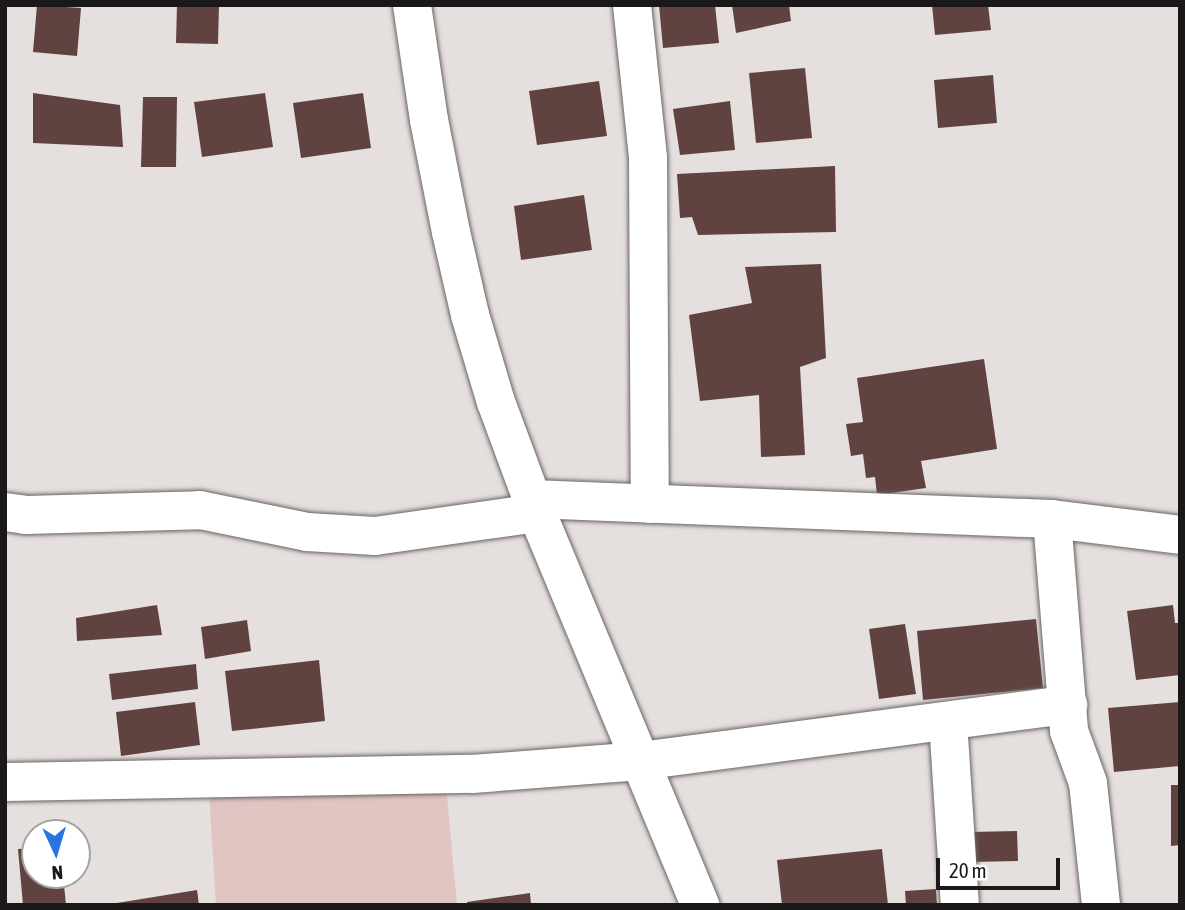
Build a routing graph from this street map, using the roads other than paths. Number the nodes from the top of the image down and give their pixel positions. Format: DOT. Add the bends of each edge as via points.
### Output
graph roads {
  1 [pos="412,5"];
  2 [pos="632,5"];
  3 [pos="650,504"];
  4 [pos="534,506"];
  5 [pos="5,512"];
  6 [pos="1052,519"];
  7 [pos="1180,535"];
  8 [pos="1068,705"];
  9 [pos="948,721"];
  10 [pos="640,761"];
  11 [pos="5,782"];
  12 [pos="700,905"];
  13 [pos="960,905"];
  14 [pos="1101,905"];
  1 -- 4 [label="street" via="432,133 470,315"];
  2 -- 3 [label="street" via="648,158"];
  3 -- 4 [label="street"];
  3 -- 6 [label="street"];
  4 -- 5 [label="street" via="374,536 307,532 200,510"];
  4 -- 10 [label="street"];
  6 -- 7 [label="street"];
  6 -- 8 [label="street"];
  8 -- 9 [label="street"];
  8 -- 14 [label="street" via="1069,731 1088,783"];
  9 -- 10 [label="street"];
  9 -- 13 [label="street"];
  10 -- 11 [label="street" via="472,774"];
  10 -- 12 [label="street"];
}
